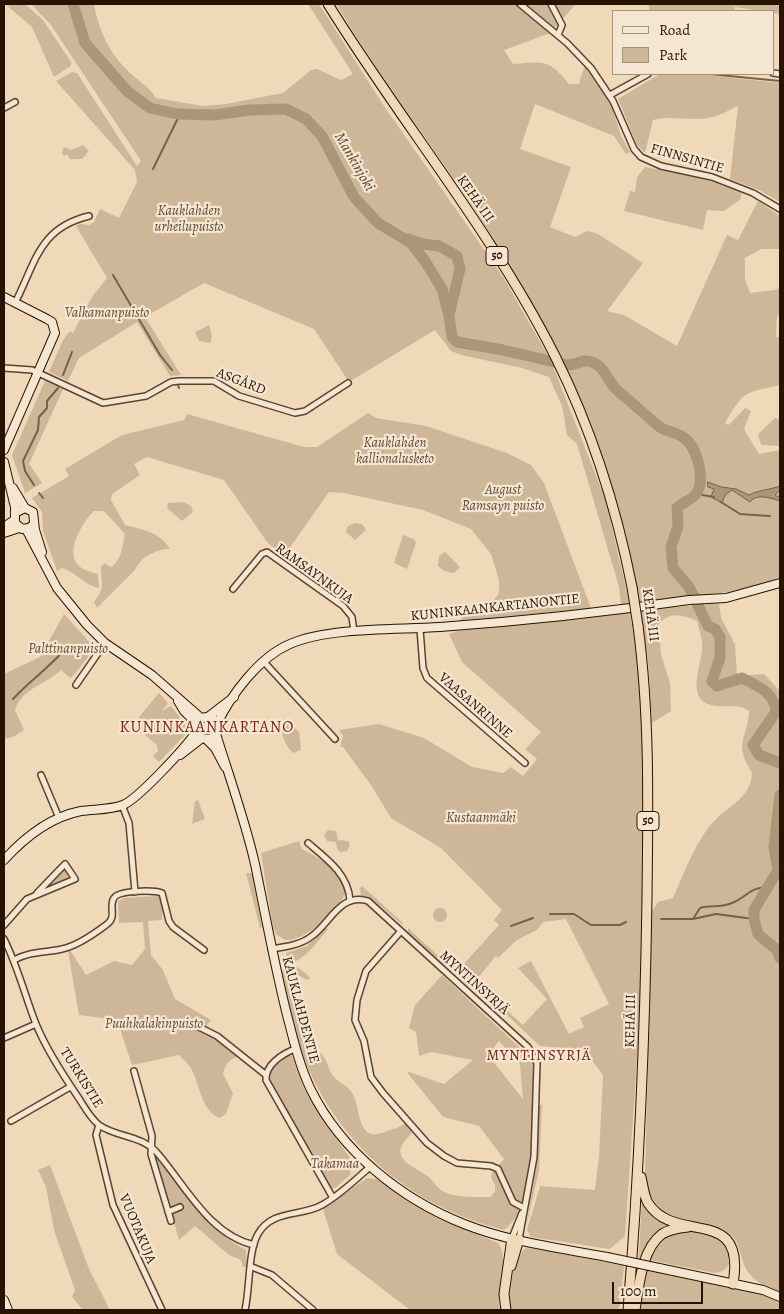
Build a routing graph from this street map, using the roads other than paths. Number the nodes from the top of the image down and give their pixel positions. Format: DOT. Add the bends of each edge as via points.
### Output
graph roads {
  1 [pos="328,4"];
  2 [pos="520,4"];
  3 [pos="551,4"];
  4 [pos="558,35"];
  5 [pos="646,75"];
  6 [pos="610,95"];
  7 [pos="16,102"];
  8 [pos="4,108"];
  9 [pos="780,209"];
  10 [pos="89,216"];
  11 [pos="4,296"];
  12 [pos="15,303"];
  13 [pos="4,368"];
  14 [pos="38,372"];
  15 [pos="348,383"];
  16 [pos="4,450"];
  17 [pos="4,462"];
  18 [pos="9,481"];
  19 [pos="25,508"];
  20 [pos="14,516"];
  21 [pos="34,524"];
  22 [pos="4,527"];
  23 [pos="22,528"];
  24 [pos="4,534"];
  25 [pos="43,559"];
  26 [pos="780,583"];
  27 [pos="232,589"];
  28 [pos="420,629"];
  29 [pos="354,632"];
  30 [pos="106,643"];
  31 [pos="264,662"];
  32 [pos="76,685"];
  33 [pos="234,697"];
  34 [pos="202,719"];
  35 [pos="217,724"];
  36 [pos="216,734"];
  37 [pos="201,737"];
  38 [pos="335,739"];
  39 [pos="525,764"];
  40 [pos="225,767"];
  41 [pos="41,775"];
  42 [pos="122,805"];
  43 [pos="59,818"];
  44 [pos="308,843"];
  45 [pos="4,860"];
  46 [pos="135,892"];
  47 [pos="37,893"];
  48 [pos="350,900"];
  49 [pos="4,925"];
  50 [pos="401,931"];
  51 [pos="4,939"];
  52 [pos="271,949"];
  53 [pos="204,950"];
  54 [pos="14,960"];
  55 [pos="36,1024"];
  56 [pos="195,1025"];
  57 [pos="4,1038"];
  58 [pos="295,1049"];
  59 [pos="134,1071"];
  60 [pos="266,1075"];
  61 [pos="70,1087"];
  62 [pos="11,1121"];
  63 [pos="99,1125"];
  64 [pos="152,1148"];
  65 [pos="638,1165"];
  66 [pos="370,1166"];
  67 [pos="333,1198"];
  68 [pos="180,1207"];
  69 [pos="524,1208"];
  70 [pos="168,1212"];
  71 [pos="170,1221"];
  72 [pos="689,1226"];
  73 [pos="515,1238"];
  74 [pos="254,1245"];
  75 [pos="252,1267"];
  76 [pos="733,1284"];
  77 [pos="780,1297"];
  78 [pos="4,1300"];
  79 [pos="8,1310"];
  80 [pos="162,1310"];
  81 [pos="245,1310"];
  82 [pos="312,1310"];
  83 [pos="506,1310"];
  84 [pos="628,1310"];
  85 [pos="635,1310"];
  1 -- 65 [label="highway, KEHÄ III / 50, bridge" via="482,233 537,323 569,386 610,490 632,587 646,705 648,796 644,1044"];
  2 -- 4 [label="street, FINNSINTIE"];
  3 -- 4 [label="street" via="562,25"];
  4 -- 6 [label="street, FINNSINTIE" via="591,68"];
  5 -- 6 [label="street"];
  6 -- 9 [label="street, FINNSINTIE" via="634,149 641,157 661,166 712,177 753,193"];
  7 -- 8 [label="street"];
  10 -- 12 [label="street" via="74,220 46,239"];
  11 -- 12 [label="street"];
  12 -- 14 [label="street" via="47,319 55,328 54,338"];
  13 -- 14 [label="street, ASGÅRD"];
  14 -- 15 [label="street, ASGÅRD" via="103,403 146,396 178,380 214,381 239,396 295,413 305,411"];
  14 -- 16 [label="street"];
  17 -- 18 [label="street"];
  18 -- 19 [label="street"];
  18 -- 20 [label="street"];
  19 -- 20 [label="street"];
  19 -- 21 [label="street" via="34,514"];
  20 -- 22 [label="street"];
  20 -- 23 [label="street"];
  21 -- 23 [label="street"];
  21 -- 25 [label="street"];
  23 -- 24 [label="street"];
  23 -- 25 [label="street"];
  25 -- 30 [label="street" via="69,604"];
  26 -- 28 [label="street, KUNINKAANKARTANONTIE" via="726,598"];
  27 -- 29 [label="street, RAMSAYNKUJA" via="267,552 343,606 352,617"];
  28 -- 29 [label="street, KUNINKAANKARTANONTIE"];
  28 -- 39 [label="street, VAASANRINNE" via="423,668 427,678"];
  29 -- 31 [label="street, KUNINKAANKARTANONTIE" via="302,639 280,648"];
  30 -- 32 [label="street"];
  30 -- 34 [label="street" via="152,675 177,699 184,712"];
  31 -- 33 [label="street, KUNINKAANKARTANONTIE"];
  31 -- 38 [label="street"];
  33 -- 34 [label="street, KUNINKAANKARTANONTIE"];
  33 -- 35 [label="street, KUNINKAANKARTANONTIE"];
  34 -- 35 [label="street"];
  34 -- 37 [label="street"];
  35 -- 36 [label="street"];
  36 -- 37 [label="street"];
  36 -- 40 [label="street, KAUKLAHDENTIE" via="226,760"];
  37 -- 40 [label="street, KAUKLAHDENTIE" via="214,748"];
  37 -- 42 [label="street" via="175,756 138,796"];
  40 -- 52 [label="street, KAUKLAHDENTIE" via="251,846"];
  41 -- 43 [label="street"];
  42 -- 43 [label="street"];
  42 -- 46 [label="street" via="129,824"];
  43 -- 45 [label="street" via="23,841"];
  44 -- 48 [label="street" via="342,874"];
  46 -- 53 [label="street" via="162,893 173,927"];
  46 -- 54 [label="street" via="115,896 114,914 109,924 80,941"];
  47 -- 47 [label="street" via="65,864 75,878 46,893"];
  47 -- 49 [label="street" via="21,904"];
  48 -- 50 [label="street, MYNTINSYRJÄ" via="368,901"];
  48 -- 52 [label="street" via="306,940"];
  50 -- 69 [label="street, MYNTINSYRJÄ" via="528,1047 535,1058 534,1157"];
  50 -- 69 [label="street" via="366,970 357,1000 356,1020 371,1077 427,1143 457,1163 498,1169 513,1202"];
  51 -- 54 [label="street, TURKISTIE"];
  52 -- 58 [label="street, KAUKLAHDENTIE"];
  54 -- 55 [label="street, TURKISTIE"];
  55 -- 57 [label="street"];
  55 -- 61 [label="street, TURKISTIE"];
  56 -- 60 [label="street" via="217,1036"];
  58 -- 60 [label="street" via="276,1061"];
  58 -- 66 [label="street, KAUKLAHDENTIE" via="311,1091 329,1120"];
  59 -- 64 [label="street" via="152,1136"];
  60 -- 67 [label="street"];
  61 -- 62 [label="street"];
  61 -- 63 [label="street, TURKISTIE"];
  63 -- 64 [label="street, TURKISTIE"];
  63 -- 80 [label="street, VUOTAKUJA" via="96,1135 113,1205"];
  64 -- 70 [label="street"];
  64 -- 74 [label="street, TURKISTIE" via="194,1201 225,1232 237,1241"];
  65 -- 72 [label="highway" via="649,1204 661,1215"];
  65 -- 84 [label="highway, KEHÄ III / 50"];
  66 -- 67 [label="street"];
  66 -- 73 [label="street, KAUKLAHDENTIE" via="388,1182 431,1209 466,1225"];
  67 -- 74 [label="street" via="313,1209 272,1220 261,1230"];
  68 -- 70 [label="street"];
  69 -- 73 [label="street, MYNTINSYRJÄ"];
  70 -- 71 [label="street"];
  72 -- 76 [label="highway" via="715,1232 732,1245 736,1260"];
  72 -- 85 [label="highway" via="670,1230 654,1244 646,1259"];
  73 -- 76 [label="street, KAUKLAHDENTIE, bridge"];
  73 -- 83 [label="highway" via="505,1286"];
  74 -- 75 [label="street"];
  75 -- 81 [label="street"];
  75 -- 82 [label="street" via="272,1275"];
  76 -- 77 [label="street, KAUKLAHDENTIE"];
  78 -- 79 [label="street"];
}
